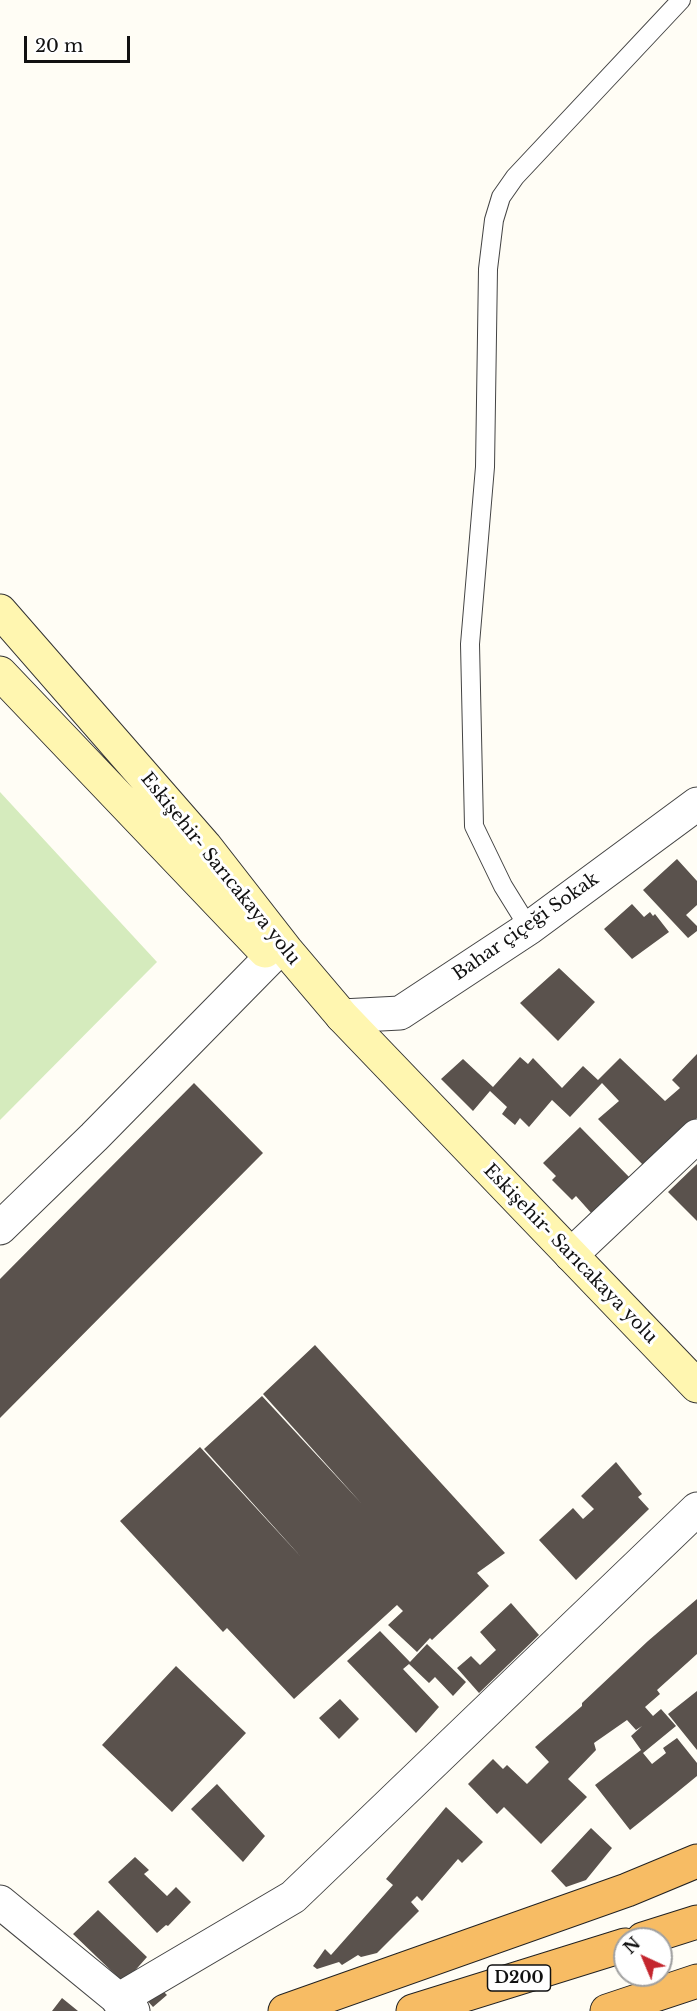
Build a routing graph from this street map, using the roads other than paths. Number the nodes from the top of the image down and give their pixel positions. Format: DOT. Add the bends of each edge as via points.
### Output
graph roads {
  1 [pos="681,0"];
  2 [pos="0,611"];
  3 [pos="0,673"];
  4 [pos="697,804"];
  5 [pos="529,928"];
  6 [pos="271,957"];
  7 [pos="342,1016"];
  8 [pos="444,1122"];
  9 [pos="697,1136"];
  10 [pos="0,1228"];
  11 [pos="571,1255"];
  12 [pos="694,1377"];
  13 [pos="697,1509"];
  14 [pos="697,1861"];
  15 [pos="0,1902"];
  16 [pos="697,1922"];
  17 [pos="673,1930"];
  18 [pos="613,1949"];
  19 [pos="697,1981"];
  20 [pos="125,2006"];
  21 [pos="285,2011"];
  22 [pos="413,2011"];
  23 [pos="607,2011"];
  1 -- 5 [label="lane" via="515,177 501,197 494,220 488,269 485,466 470,644 474,826 502,886"];
  2 -- 7 [label="main road, Eskişehir- Sarıcakaya yolu" via="205,846"];
  3 -- 6 [label="main road, Eskişehir- Sarıcakaya yolu"];
  4 -- 5 [label="street, Bahar çiçeği Sokak"];
  5 -- 7 [label="street, Bahar çiçeği Sokak" via="400,1013"];
  6 -- 8 [label="main road, Eskişehir- Sarıcakaya yolu"];
  6 -- 10 [label="street"];
  7 -- 8 [label="main road, Eskişehir- Sarıcakaya yolu"];
  8 -- 11 [label="main road, Eskişehir- Sarıcakaya yolu"];
  9 -- 11 [label="street"];
  11 -- 12 [label="main road, Eskişehir- Sarıcakaya yolu"];
  13 -- 20 [label="street" via="293,1897"];
  14 -- 21 [label="highway" via="627,1890"];
  15 -- 20 [label="street"];
  16 -- 17 [label="highway"];
  18 -- 22 [label="highway, D200"];
  19 -- 23 [label="highway"];
}
